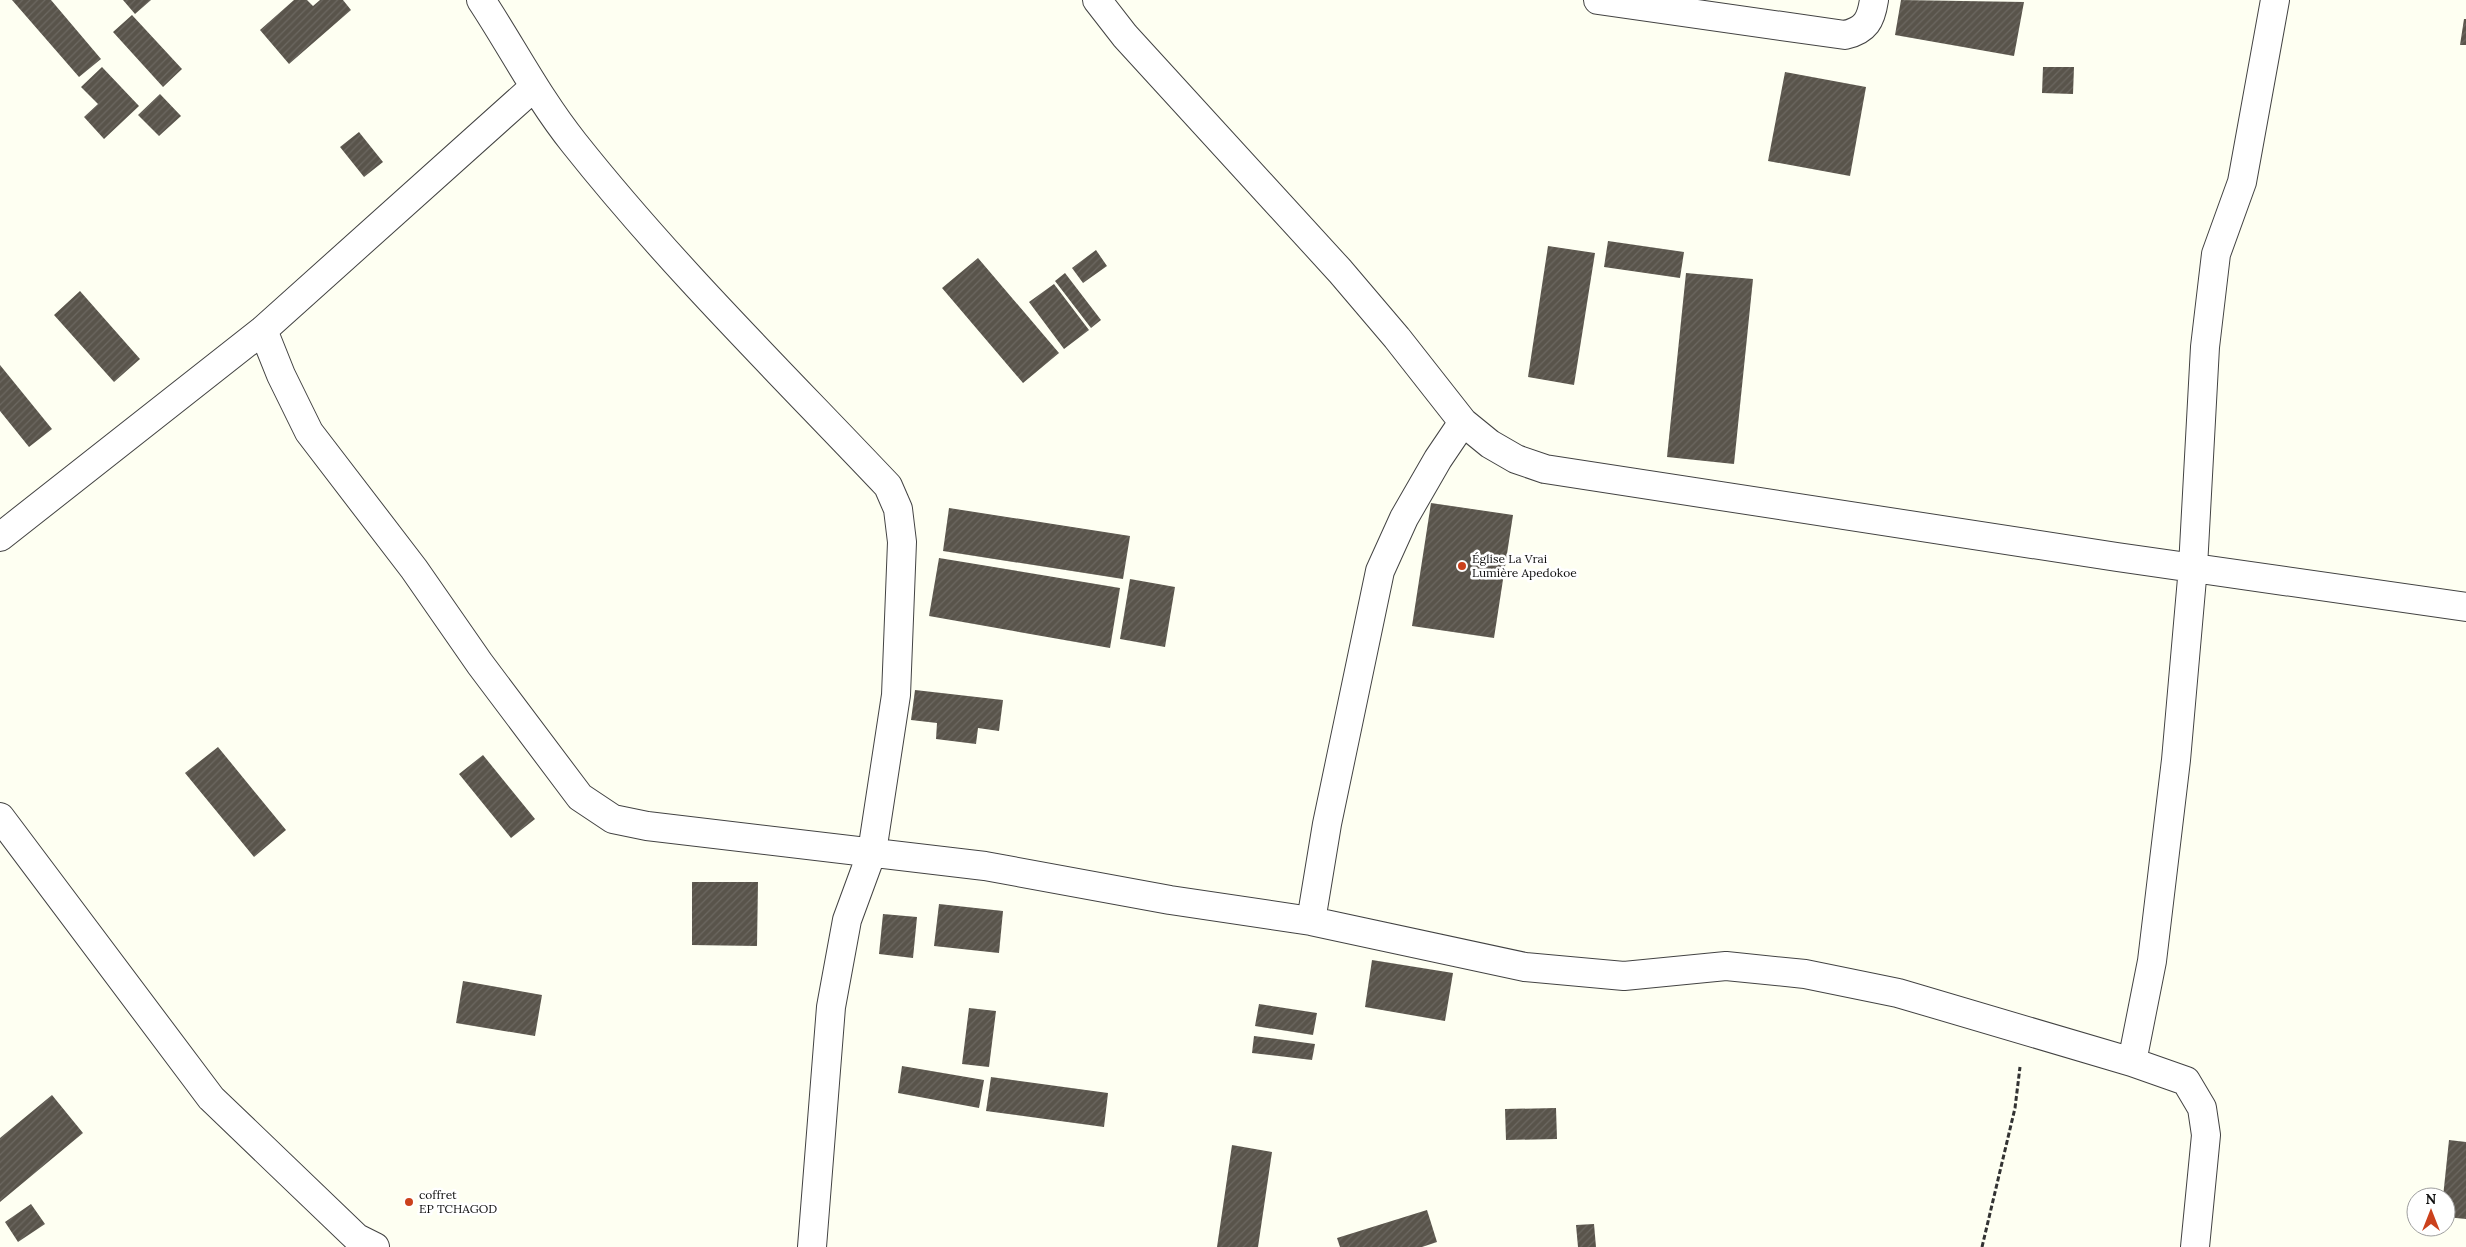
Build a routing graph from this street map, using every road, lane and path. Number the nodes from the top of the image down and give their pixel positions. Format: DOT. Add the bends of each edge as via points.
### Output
graph roads {
  1 [pos="481,0"];
  2 [pos="1097,0"];
  3 [pos="1598,0"];
  4 [pos="1874,0"];
  5 [pos="2275,0"];
  6 [pos="534,87"];
  7 [pos="263,330"];
  8 [pos="1463,422"];
  9 [pos="0,537"];
  10 [pos="2193,567"];
  11 [pos="2466,607"];
  12 [pos="0,817"];
  13 [pos="872,852"];
  14 [pos="1311,921"];
  15 [pos="2024,1030"];
  16 [pos="2132,1062"];
  17 [pos="375,1247"];
  18 [pos="812,1247"];
  19 [pos="1982,1247"];
  20 [pos="2195,1247"];
  1 -- 6 [label="street"];
  2 -- 8 [label="street" via="1125,36 1340,270"];
  3 -- 4 [label="street" via="1845,34 1857,32 1865,25 1871,17"];
  5 -- 10 [label="street" via="2242,182 2216,254 2205,347"];
  6 -- 7 [label="street"];
  6 -- 13 [label="street" via="572,142 658,243 888,486 895,501 902,542 896,695"];
  7 -- 9 [label="street"];
  7 -- 13 [label="street" via="309,432 414,569 480,664 580,797 613,819 647,826"];
  8 -- 10 [label="street" via="1490,444 1516,459 1545,469"];
  8 -- 14 [label="street" via="1404,518 1380,571 1327,824"];
  10 -- 11 [label="street"];
  10 -- 16 [label="street" via="2161,894 2152,961"];
  12 -- 17 [label="street" via="211,1098 357,1238"];
  13 -- 14 [label="street" via="985,866 1170,900"];
  13 -- 18 [label="street" via="846,920 834,989"];
  14 -- 15 [label="street" via="1525,967 1624,976 1726,966 1805,974 1898,994"];
  15 -- 16 [label="street"];
  15 -- 19 [label="path" via="2014,1108"];
  16 -- 20 [label="street" via="2186,1081 2202,1108 2206,1135"];
}
